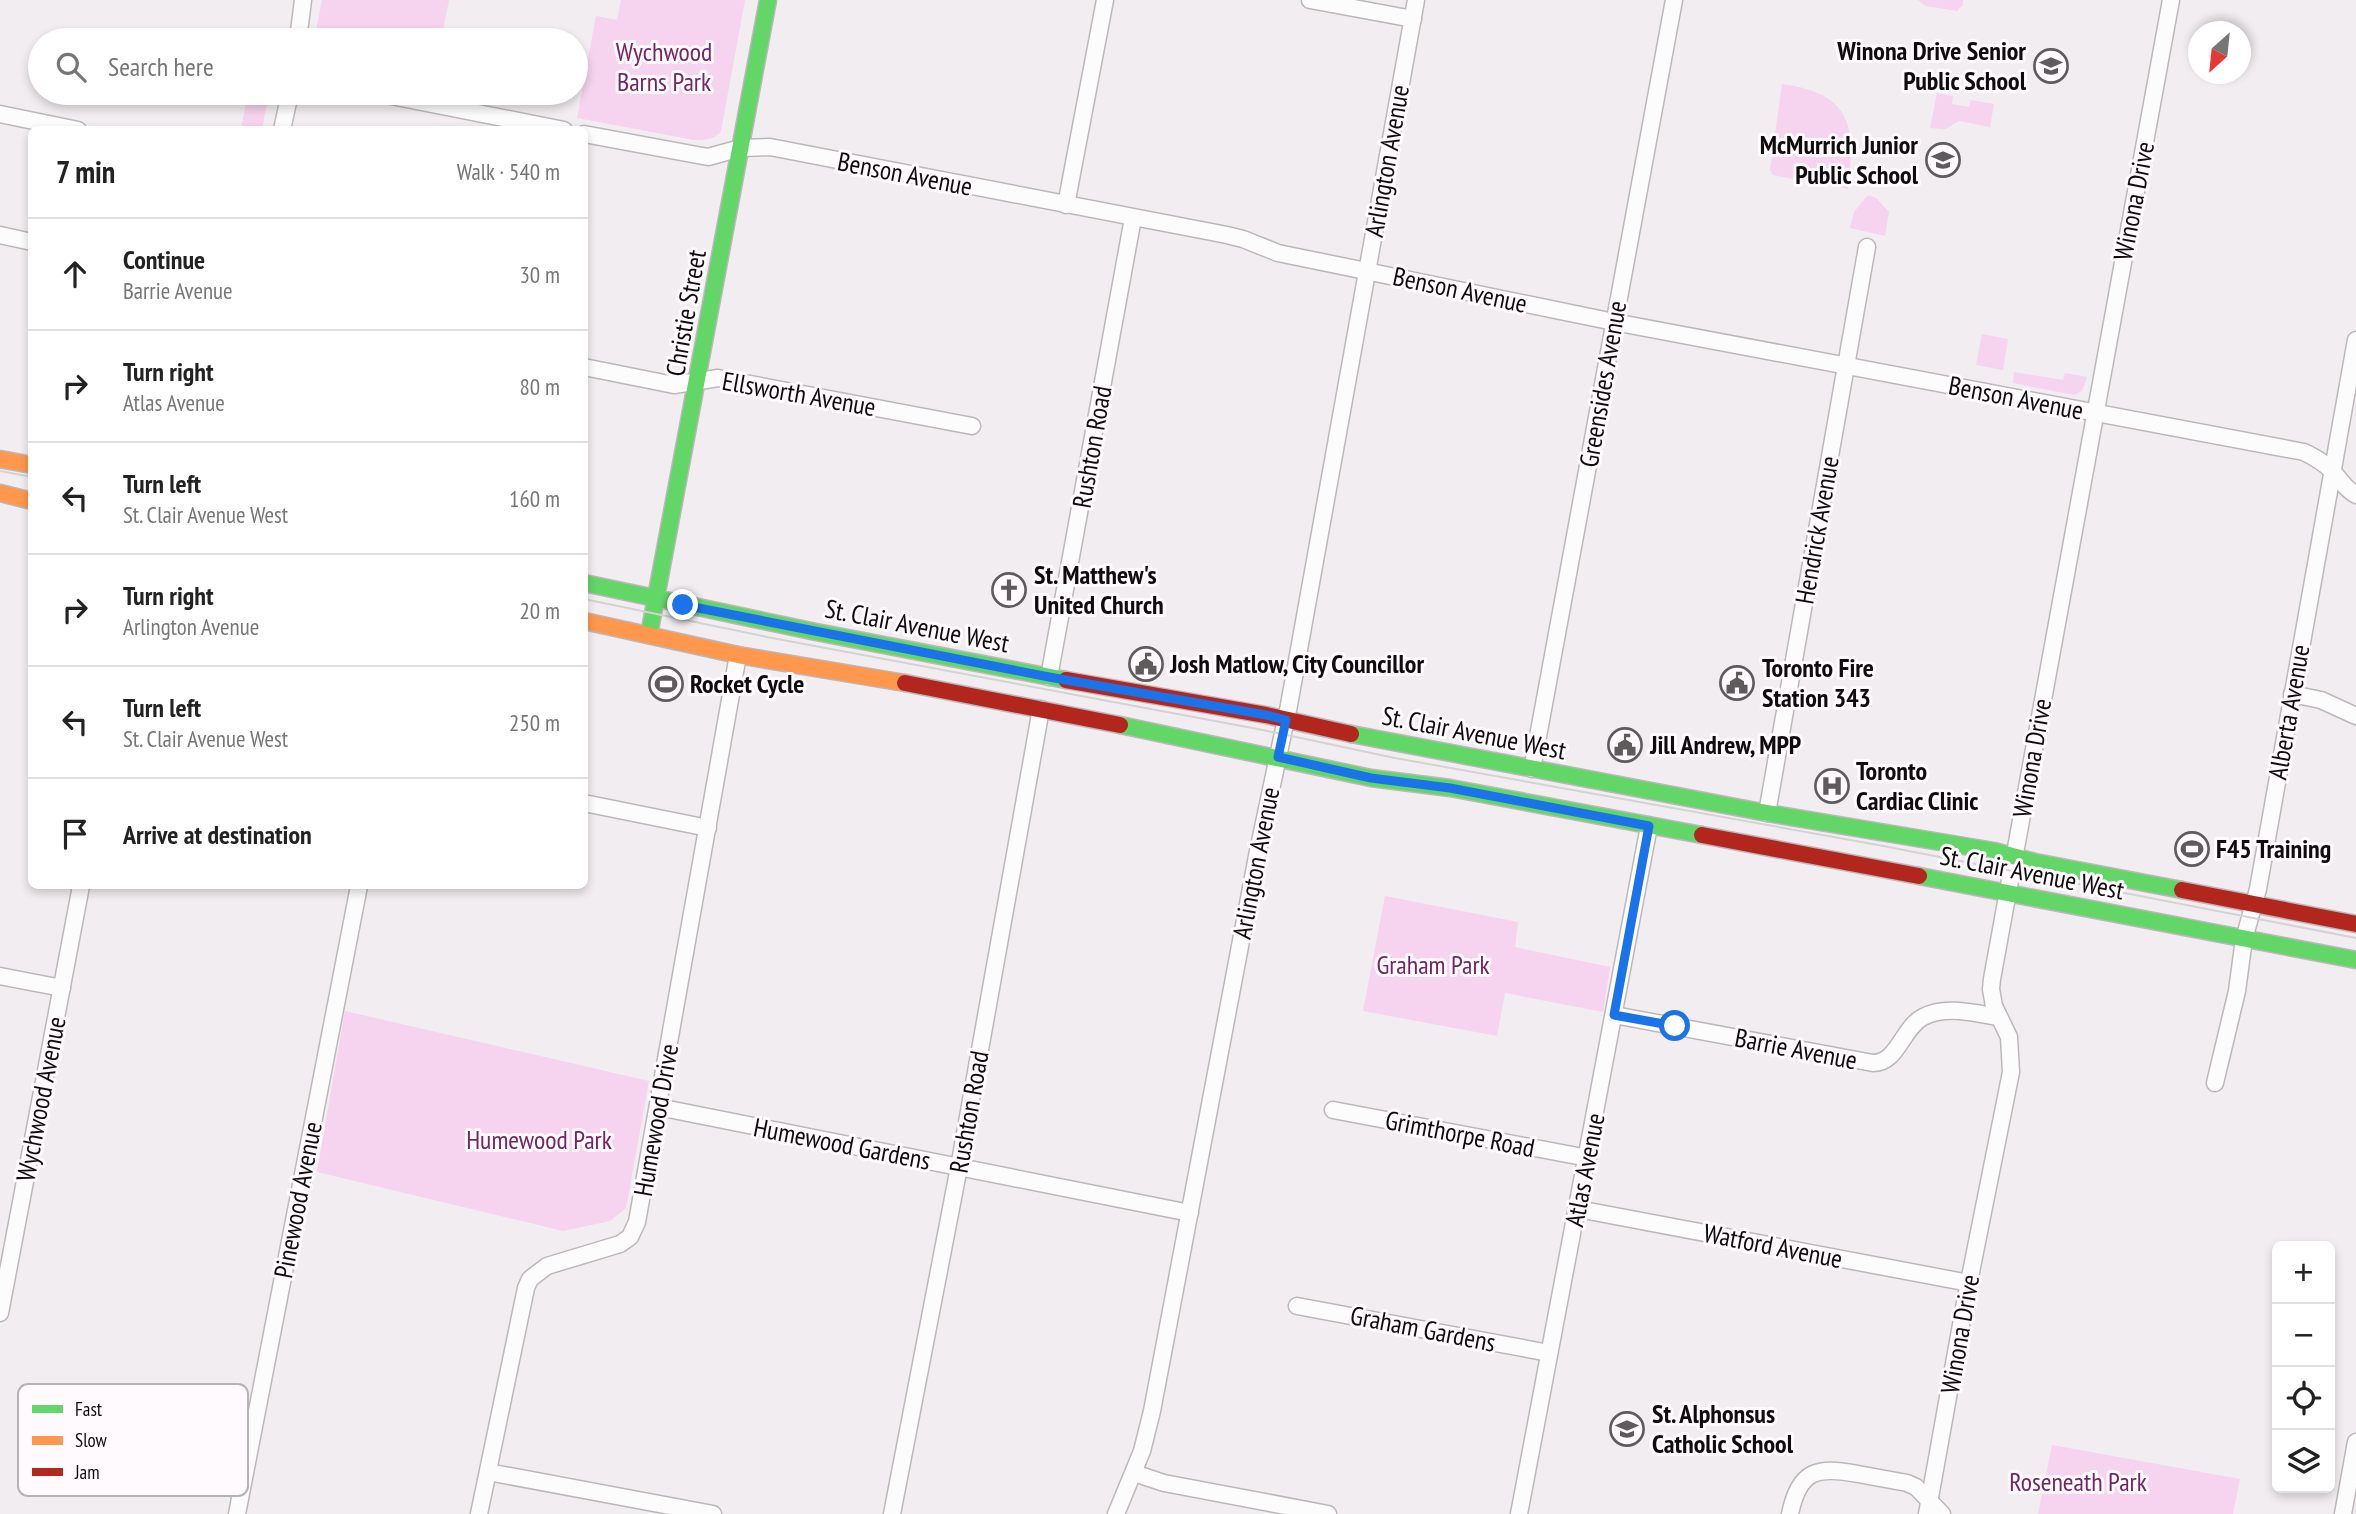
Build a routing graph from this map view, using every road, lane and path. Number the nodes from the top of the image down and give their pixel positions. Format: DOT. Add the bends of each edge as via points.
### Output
graph roads {
  1 [pos="303,0"];
  2 [pos="768,0"];
  3 [pos="1105,0"];
  4 [pos="1310,0"];
  5 [pos="1416,0"];
  6 [pos="1674,0"];
  7 [pos="2171,0"];
  8 [pos="1413,19"];
  9 [pos="300,28"];
  10 [pos="287,105"];
  11 [pos="437,105"];
  12 [pos="0,114"];
  13 [pos="58,126"];
  14 [pos="283,126"];
  15 [pos="544,126"];
  16 [pos="588,135"];
  17 [pos="741,148"];
  18 [pos="1066,205"];
  19 [pos="1133,218"];
  20 [pos="0,236"];
  21 [pos="28,241"];
  22 [pos="1867,247"];
  23 [pos="1368,270"];
  24 [pos="1614,322"];
  25 [pos="2356,340"];
  26 [pos="1846,365"];
  27 [pos="588,368"];
  28 [pos="698,381"];
  29 [pos="2095,414"];
  30 [pos="972,426"];
  31 [pos="0,459"];
  32 [pos="28,464"];
  33 [pos="2332,471"];
  34 [pos="0,493"];
  35 [pos="2356,495"];
  36 [pos="28,500"];
  37 [pos="588,584"];
  38 [pos="657,598"];
  39 [pos="588,622"];
  40 [pos="649,635"];
  41 [pos="738,655"];
  42 [pos="1049,677"];
  43 [pos="2292,694"];
  44 [pos="1041,709"];
  45 [pos="2356,716"];
  46 [pos="1286,720"];
  47 [pos="1278,757"];
  48 [pos="1532,769"];
  49 [pos="588,804"];
  50 [pos="1767,813"];
  51 [pos="1649,826"];
  52 [pos="708,828"];
  53 [pos="2014,856"];
  54 [pos="79,889"];
  55 [pos="358,889"];
  56 [pos="2008,894"];
  57 [pos="2253,905"];
  58 [pos="2356,924"];
  59 [pos="2244,939"];
  60 [pos="2356,960"];
  61 [pos="0,976"];
  62 [pos="62,989"];
  63 [pos="1614,1015"];
  64 [pos="1998,1017"];
  65 [pos="2215,1083"];
  66 [pos="658,1107"];
  67 [pos="1333,1110"];
  68 [pos="1588,1158"];
  69 [pos="959,1167"];
  70 [pos="1578,1209"];
  71 [pos="1190,1213"];
  72 [pos="1969,1283"];
  73 [pos="1297,1306"];
  74 [pos="0,1313"];
  75 [pos="1549,1353"];
  76 [pos="2356,1442"];
  77 [pos="248,1457"];
  78 [pos="488,1472"];
  79 [pos="1134,1473"];
  80 [pos="240,1496"];
  81 [pos="1928,1508"];
  82 [pos="1323,1513"];
  83 [pos="237,1514"];
  84 [pos="479,1514"];
  85 [pos="713,1514"];
  86 [pos="892,1514"];
  87 [pos="1116,1514"];
  88 [pos="1519,1514"];
  89 [pos="1790,1514"];
  90 [pos="1942,1514"];
  91 [pos="2343,1514"];
  1 -- 9 [label="street"];
  2 -- 17 [label="main road, Christie Street"];
  3 -- 18 [label="street"];
  4 -- 8 [label="street"];
  5 -- 8 [label="street, Arlington Avenue"];
  6 -- 24 [label="street, Greensides Avenue"];
  7 -- 29 [label="street, Winona Drive"];
  8 -- 23 [label="street, Arlington Avenue"];
  10 -- 14 [label="street"];
  11 -- 15 [label="street"];
  12 -- 13 [label="street"];
  16 -- 17 [label="street, Benson Avenue" via="708,157"];
  17 -- 18 [label="street, Benson Avenue" via="771,147"];
  17 -- 28 [label="main road, Christie Street"];
  18 -- 19 [label="street, Benson Avenue"];
  19 -- 23 [label="street, Benson Avenue" via="1227,235 1278,253"];
  19 -- 42 [label="street, Rushton Road"];
  20 -- 21 [label="street"];
  22 -- 26 [label="street, Hendrick Avenue"];
  23 -- 24 [label="street, Benson Avenue"];
  23 -- 46 [label="street, Arlington Avenue"];
  24 -- 26 [label="street, Benson Avenue"];
  24 -- 48 [label="street, Greensides Avenue"];
  25 -- 33 [label="street, Alberta Avenue"];
  26 -- 29 [label="street, Benson Avenue"];
  26 -- 50 [label="street, Hendrick Avenue"];
  27 -- 28 [label="street, Ellsworth Avenue" via="674,385"];
  28 -- 30 [label="street, Ellsworth Avenue" via="718,378"];
  28 -- 38 [label="main road, Christie Street"];
  29 -- 33 [label="street, Benson Avenue" via="2304,452"];
  29 -- 53 [label="street, Winona Drive"];
  31 -- 32 [label="main road"];
  33 -- 35 [label="street, Benson Avenue"];
  33 -- 43 [label="street, Alberta Avenue"];
  34 -- 36 [label="main road"];
  37 -- 38 [label="main road, St. Clair Avenue West"];
  38 -- 40 [label="main road, Christie Street"];
  38 -- 42 [label="main road, St. Clair Avenue West"];
  39 -- 40 [label="main road, St. Clair Avenue West"];
  40 -- 41 [label="main road, St. Clair Avenue West"];
  41 -- 44 [label="main road, St. Clair Avenue West"];
  41 -- 52 [label="street, Humewood Drive"];
  42 -- 46 [label="main road, St. Clair Avenue West"];
  43 -- 45 [label="street" via="2321,700"];
  43 -- 57 [label="street, Alberta Avenue"];
  44 -- 47 [label="main road, St. Clair Avenue West"];
  44 -- 69 [label="street, Rushton Road"];
  46 -- 47 [label="street, Arlington Avenue"];
  46 -- 48 [label="main road, St. Clair Avenue West"];
  47 -- 51 [label="main road, St. Clair Avenue West" via="1371,778 1450,788"];
  47 -- 71 [label="street, Arlington Avenue"];
  48 -- 50 [label="main road, St. Clair Avenue West"];
  49 -- 52 [label="street"];
  50 -- 53 [label="main road, St. Clair Avenue West"];
  51 -- 56 [label="main road, St. Clair Avenue West"];
  51 -- 63 [label="street, Atlas Avenue"];
  52 -- 66 [label="street, Humewood Drive"];
  53 -- 56 [label="street, Winona Drive"];
  53 -- 57 [label="main road, St. Clair Avenue West"];
  54 -- 62 [label="street, Wychwood Avenue"];
  55 -- 77 [label="street, Pinewood Avenue"];
  56 -- 59 [label="main road, St. Clair Avenue West"];
  56 -- 64 [label="street, Winona Drive" via="1991,989"];
  57 -- 58 [label="main road, St. Clair Avenue West"];
  57 -- 59 [label="street, Alberta Avenue"];
  59 -- 60 [label="main road, St. Clair Avenue West"];
  59 -- 65 [label="street, Alberta Avenue"];
  61 -- 62 [label="street"];
  62 -- 74 [label="street, Wychwood Avenue"];
  63 -- 64 [label="street, Barrie Avenue" via="1873,1063 1886,1060 1915,1022 1932,1013"];
  63 -- 68 [label="street, Atlas Avenue"];
  64 -- 72 [label="street, Winona Drive" via="2009,1037 2011,1072"];
  66 -- 69 [label="street, Humewood Gardens"];
  66 -- 78 [label="street, Humewood Drive" via="635,1230 620,1244 547,1266 530,1279"];
  67 -- 68 [label="street, Grimthorpe Road"];
  68 -- 70 [label="street, Atlas Avenue"];
  69 -- 71 [label="street, Humewood Gardens"];
  69 -- 86 [label="street, Rushton Road"];
  70 -- 72 [label="street, Watford Avenue"];
  70 -- 75 [label="street, Atlas Avenue"];
  71 -- 79 [label="street, Arlington Avenue" via="1152,1411"];
  72 -- 81 [label="street, Winona Drive"];
  73 -- 75 [label="street, Graham Gardens"];
  75 -- 88 [label="street, Atlas Avenue"];
  76 -- 91 [label="street"];
  78 -- 84 [label="street, Humewood Drive"];
  78 -- 85 [label="street"];
  79 -- 82 [label="street" via="1164,1483"];
  79 -- 87 [label="street, Arlington Avenue"];
  80 -- 83 [label="street, Pinewood Avenue"];
  81 -- 89 [label="street" via="1916,1487 1907,1483 1832,1469 1811,1475 1799,1485"];
  81 -- 90 [label="street"];
}
